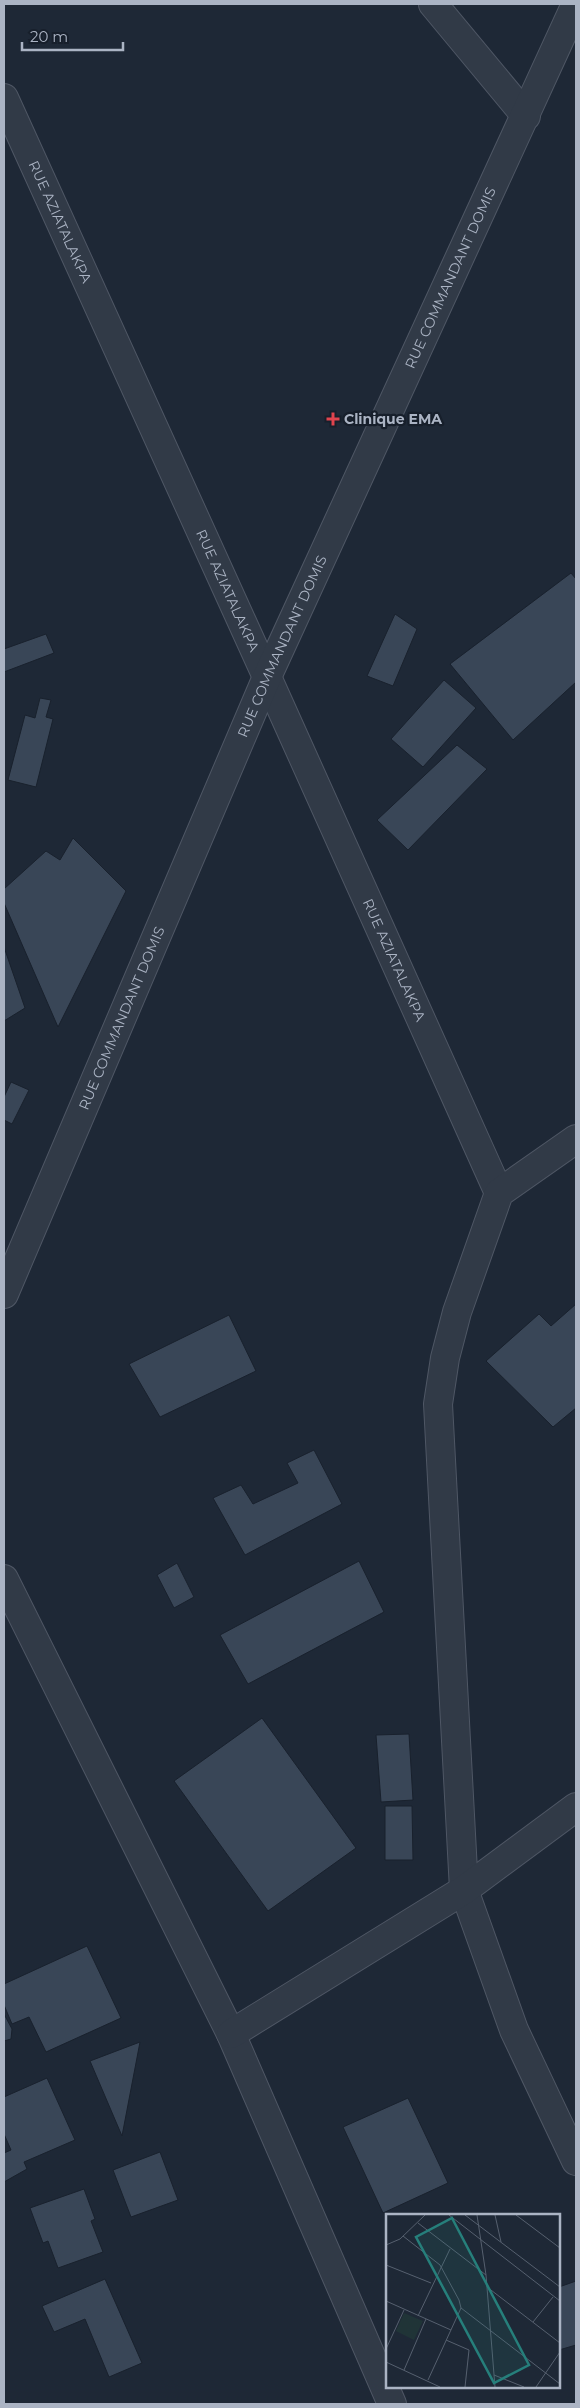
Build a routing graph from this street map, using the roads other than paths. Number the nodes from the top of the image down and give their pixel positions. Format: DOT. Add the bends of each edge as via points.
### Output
graph roads {
  1 [pos="434,4"];
  2 [pos="576,4"];
  3 [pos="4,98"];
  4 [pos="526,116"];
  5 [pos="268,677"];
  6 [pos="576,1139"];
  7 [pos="499,1193"];
  8 [pos="5,1283"];
  9 [pos="4,1579"];
  10 [pos="576,1807"];
  11 [pos="464,1890"];
  12 [pos="231,2034"];
  13 [pos="576,2161"];
  14 [pos="392,2404"];
  1 -- 4 [label="street"];
  2 -- 4 [label="street, RUE COMMANDANT DOMIS"];
  3 -- 5 [label="street, RUE AZIATALAKPA"];
  4 -- 5 [label="street, RUE COMMANDANT DOMIS"];
  5 -- 7 [label="street, RUE AZIATALAKPA"];
  5 -- 8 [label="street, RUE COMMANDANT DOMIS"];
  6 -- 7 [label="street"];
  7 -- 11 [label="street" via="458,1312 445,1358 438,1404"];
  9 -- 12 [label="street"];
  10 -- 11 [label="street"];
  11 -- 12 [label="street"];
  11 -- 13 [label="street" via="514,2030"];
  12 -- 14 [label="street"];
}
